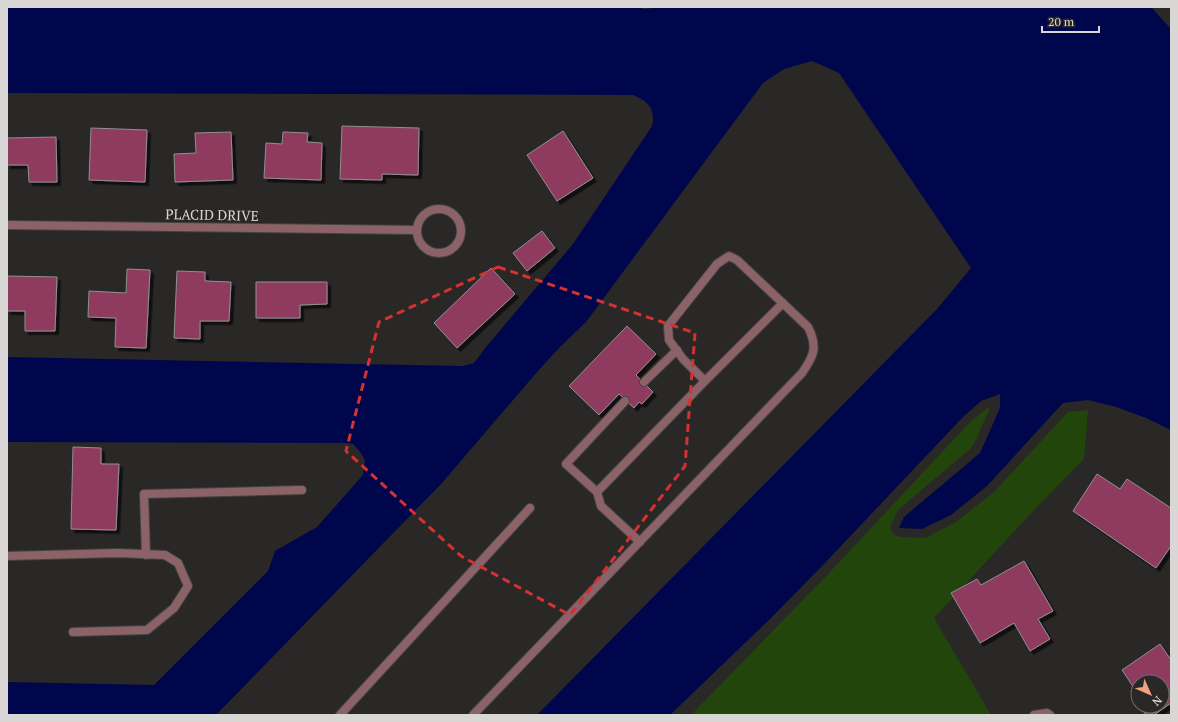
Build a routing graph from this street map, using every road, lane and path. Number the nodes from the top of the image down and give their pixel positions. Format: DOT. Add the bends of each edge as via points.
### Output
graph roads {
  1 [pos="7,225"];
  2 [pos="416,230"];
  3 [pos="783,303"];
  4 [pos="677,350"];
  5 [pos="705,381"];
  6 [pos="644,382"];
  7 [pos="625,401"];
  8 [pos="302,490"];
  9 [pos="597,492"];
  10 [pos="530,508"];
  11 [pos="640,542"];
  12 [pos="146,554"];
  13 [pos="7,556"];
  14 [pos="73,632"];
  15 [pos="340,715"];
  16 [pos="473,715"];
  17 [pos="1034,715"];
  18 [pos="1050,715"];
  1 -- 2 [label="street, PLACID DRIVE"];
  2 -- 2 [label="street" via="417,238 426,249 440,253 454,246 461,234 458,220 448,210 440,208 421,217"];
  3 -- 4 [label="street" via="737,260 729,256 717,264 668,326 670,340"];
  3 -- 5 [label="street"];
  3 -- 11 [label="street" via="808,327 814,337 815,348 810,361 802,373"];
  4 -- 5 [label="street"];
  4 -- 6 [label="street"];
  5 -- 9 [label="street"];
  7 -- 9 [label="street" via="566,464"];
  8 -- 12 [label="street" via="144,494"];
  9 -- 11 [label="street" via="601,506"];
  10 -- 15 [label="street"];
  11 -- 16 [label="street"];
  12 -- 13 [label="street"];
  12 -- 14 [label="street" via="165,555 178,563 188,586 174,608 147,630"];
  17 -- 18 [label="street"];
}
